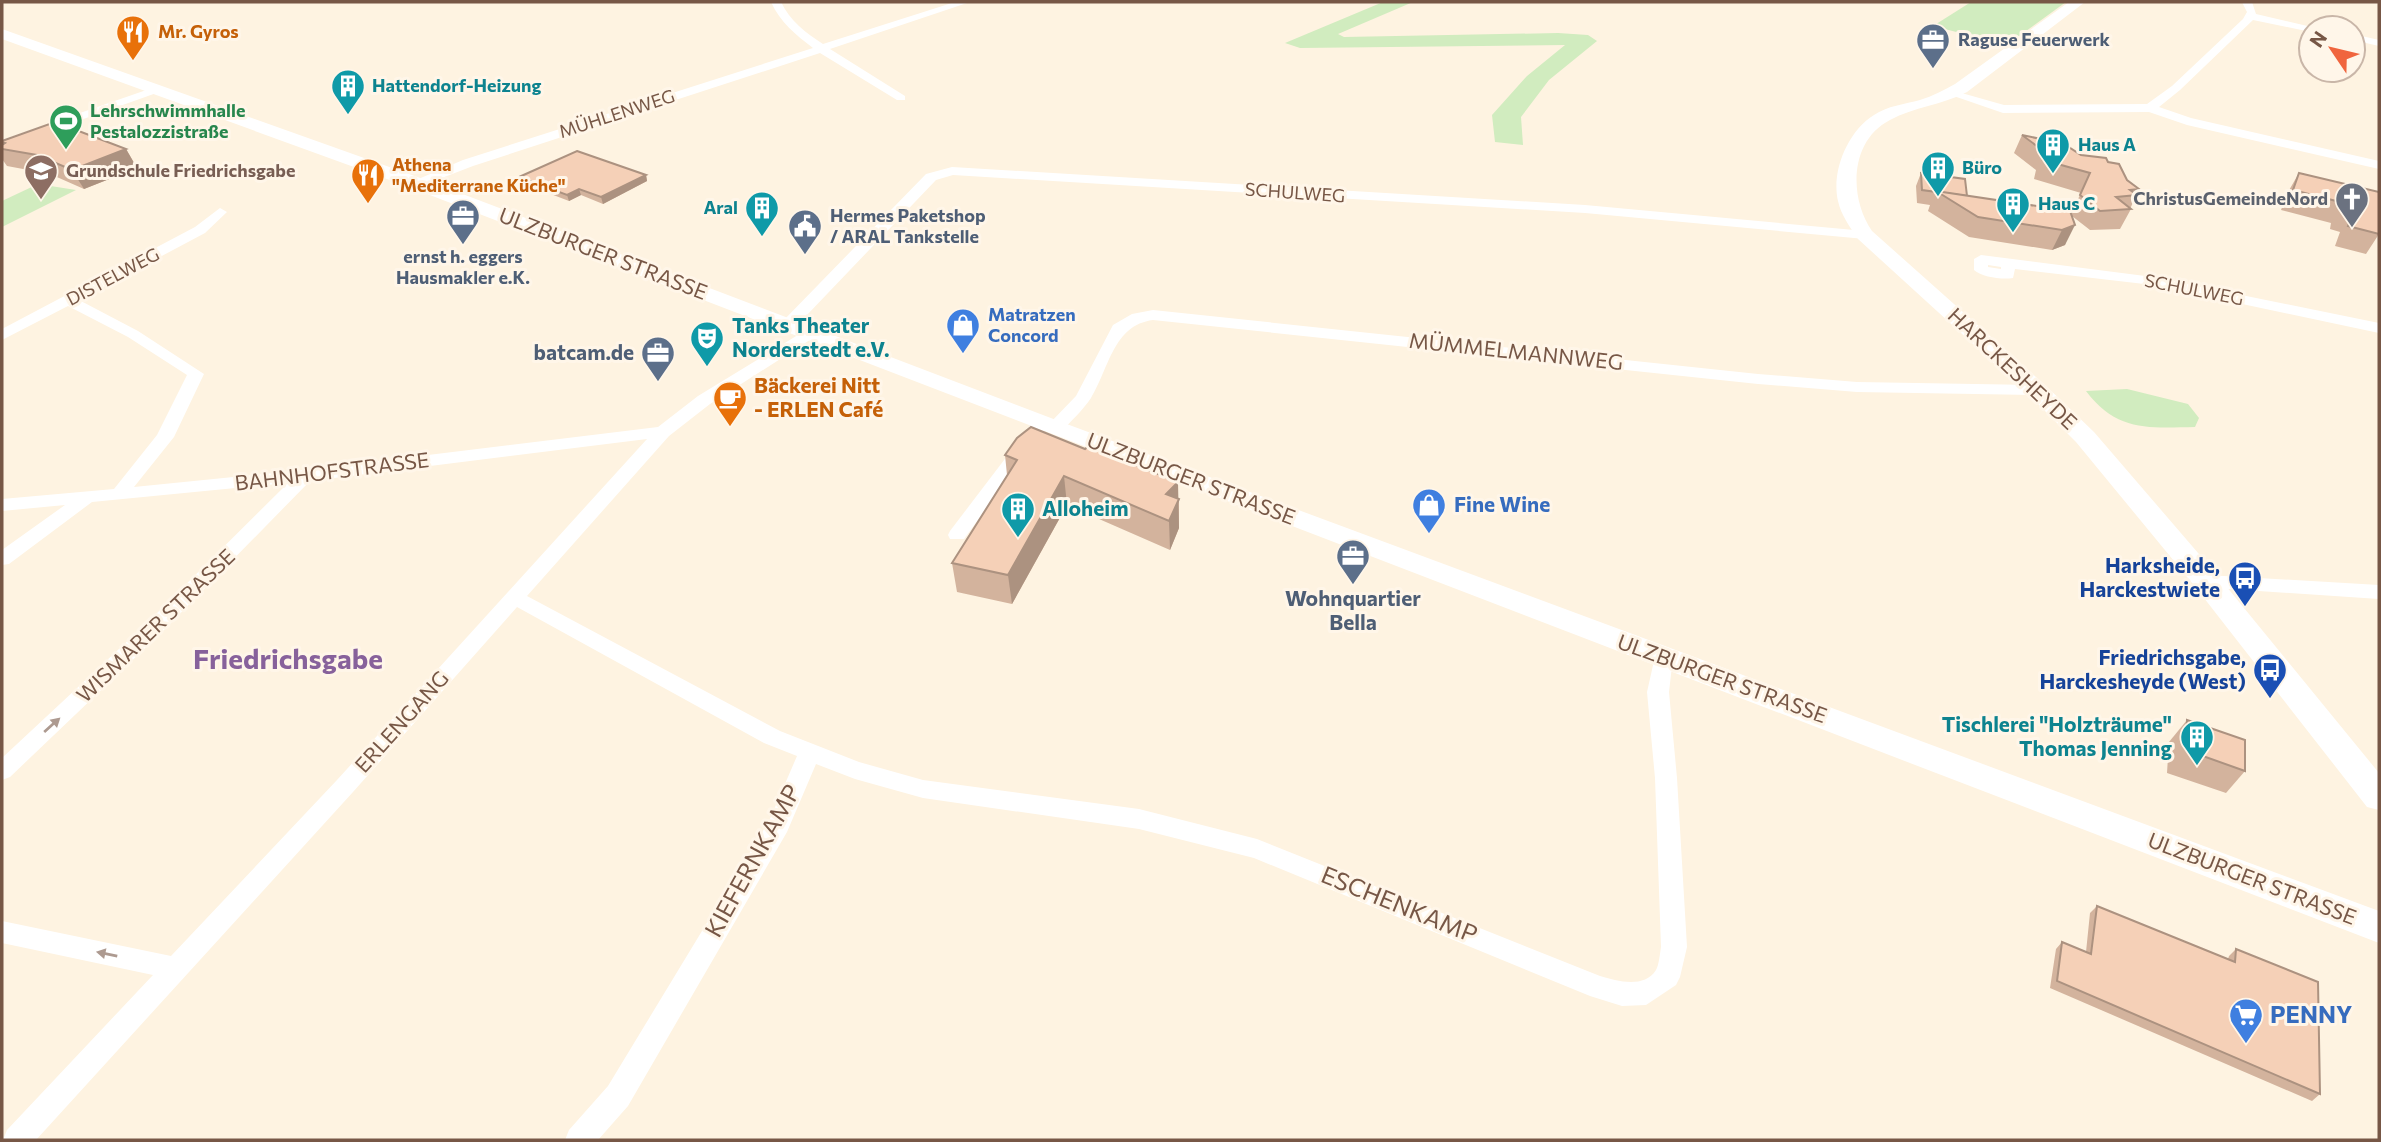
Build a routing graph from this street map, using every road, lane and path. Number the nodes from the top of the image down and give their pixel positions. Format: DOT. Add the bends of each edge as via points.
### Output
graph roads {
  1 [pos="776,2"];
  2 [pos="965,2"];
  3 [pos="2078,2"];
  4 [pos="2247,2"];
  5 [pos="2251,16"];
  6 [pos="2297,26"];
  7 [pos="2,34"];
  8 [pos="819,47"];
  9 [pos="158,89"];
  10 [pos="1951,93"];
  11 [pos="901,98"];
  12 [pos="2150,108"];
  13 [pos="2,144"];
  14 [pos="2379,165"];
  15 [pos="416,183"];
  16 [pos="913,198"];
  17 [pos="220,212"];
  18 [pos="1865,235"];
  19 [pos="2008,264"];
  20 [pos="70,301"];
  21 [pos="799,328"];
  22 [pos="2379,328"];
  23 [pos="3,333"];
  24 [pos="2037,390"];
  25 [pos="1049,425"];
  26 [pos="663,432"];
  27 [pos="305,476"];
  28 [pos="118,495"];
  29 [pos="86,498"];
  30 [pos="2,505"];
  31 [pos="957,535"];
  32 [pos="2,559"];
  33 [pos="2207,582"];
  34 [pos="2379,593"];
  35 [pos="514,597"];
  36 [pos="1663,657"];
  37 [pos="810,753"];
  38 [pos="2,771"];
  39 [pos="2379,797"];
  40 [pos="2379,927"];
  41 [pos="2,932"];
  42 [pos="174,968"];
  43 [pos="17,1140"];
  44 [pos="579,1140"];
  1 -- 8 [label="street" via="790,24"];
  2 -- 8 [label="street, MÜHLENWEG"];
  3 -- 10 [label="main road, HARCKESHEYDE"];
  4 -- 5 [label="street"];
  5 -- 6 [label="street"];
  5 -- 12 [label="street"];
  7 -- 9 [label="main road, ULZBURGER STRASSE"];
  8 -- 11 [label="street"];
  8 -- 15 [label="street, MÜHLENWEG"];
  9 -- 13 [label="street"];
  9 -- 15 [label="main road, ULZBURGER STRASSE"];
  10 -- 12 [label="street" via="2003,109"];
  10 -- 18 [label="main road, HARCKESHEYDE" via="1880,117 1859,138 1845,193"];
  12 -- 14 [label="street" via="2187,121"];
  15 -- 21 [label="main road, ULZBURGER STRASSE"];
  16 -- 18 [label="street, SCHULWEG" via="931,177 952,170 1585,209"];
  16 -- 21 [label="street, SCHULWEG" via="801,313"];
  17 -- 20 [label="street, DISTELWEG" via="200,230"];
  18 -- 24 [label="main road, HARCKESHEYDE"];
  19 -- 22 [label="street, SCHULWEG" via="2153,281"];
  20 -- 23 [label="street, DISTELWEG"];
  20 -- 28 [label="street" via="196,374 165,437"];
  21 -- 25 [label="main road, ULZBURGER STRASSE"];
  21 -- 26 [label="street, ERLENGANG"];
  24 -- 25 [label="street, MÜMMELMANNWEG" via="1857,387 1758,379 1153,315 1137,317 1118,328 1083,398"];
  24 -- 33 [label="main road, HARCKESHEYDE" via="2085,437"];
  25 -- 31 [label="street, MÜMMELMANNWEG"];
  25 -- 36 [label="main road, ULZBURGER STRASSE"];
  26 -- 27 [label="street, BAHNHOFSTRASSE"];
  26 -- 35 [label="street, ERLENGANG"];
  27 -- 28 [label="street, BAHNHOFSTRASSE"];
  38 -- 27 [label="street, WISMARER STRASSE, one-way" via="111,672"];
  28 -- 29 [label="street, BAHNHOFSTRASSE"];
  29 -- 30 [label="street, BAHNHOFSTRASSE"];
  29 -- 32 [label="street"];
  33 -- 34 [label="street"];
  33 -- 39 [label="main road, HARCKESHEYDE"];
  35 -- 37 [label="street"];
  35 -- 42 [label="street, ERLENGANG"];
  36 -- 37 [label="street, ESCHENKAMP" via="1658,692 1674,947 1667,977 1646,993 1622,994 1599,988 1257,849 1139,819 923,789"];
  36 -- 40 [label="main road, ULZBURGER STRASSE"];
  37 -- 44 [label="street, KIEFERNKAMP" via="779,825 618,1096"];
  42 -- 41 [label="street, one-way"];
  42 -- 43 [label="street, ERLENGANG"];
}
